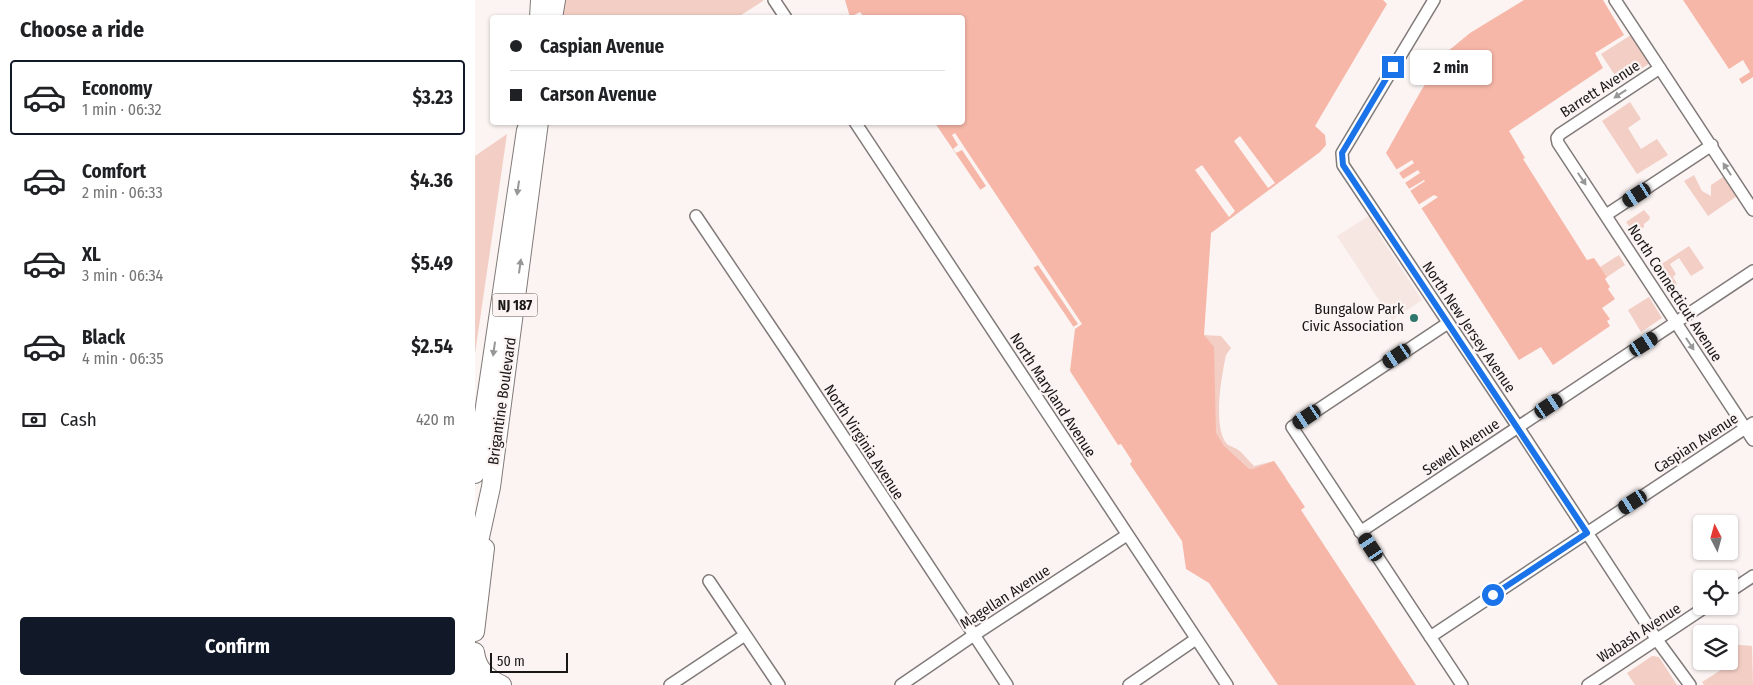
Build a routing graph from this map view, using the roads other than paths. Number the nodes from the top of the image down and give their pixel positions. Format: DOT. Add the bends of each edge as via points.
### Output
graph roads {
  1 [pos="540,0"];
  2 [pos="555,0"];
  3 [pos="774,0"];
  4 [pos="1434,0"];
  5 [pos="1615,0"];
  6 [pos="539,15"];
  7 [pos="553,15"];
  8 [pos="784,15"];
  9 [pos="1660,68"];
  10 [pos="527,125"];
  11 [pos="539,125"];
  12 [pos="857,125"];
  13 [pos="1557,138"];
  14 [pos="1712,146"];
  15 [pos="1753,210"];
  16 [pos="1606,215"];
  17 [pos="695,216"];
  18 [pos="1753,271"];
  19 [pos="1676,322"];
  20 [pos="1448,323"];
  21 [pos="1749,426"];
  22 [pos="1517,427"];
  23 [pos="1753,440"];
  24 [pos="475,474"];
  25 [pos="491,487"];
  26 [pos="1361,532"];
  27 [pos="1587,533"];
  28 [pos="1127,535"];
  29 [pos="475,560"];
  30 [pos="1753,576"];
  31 [pos="709,581"];
  32 [pos="1738,586"];
  33 [pos="1694,615"];
  34 [pos="475,632"];
  35 [pos="745,635"];
  36 [pos="974,635"];
  37 [pos="1430,637"];
  38 [pos="1196,639"];
  39 [pos="1657,640"];
  40 [pos="475,652"];
  41 [pos="502,685"];
  42 [pos="670,685"];
  43 [pos="779,685"];
  44 [pos="901,685"];
  45 [pos="1007,685"];
  46 [pos="1129,685"];
  47 [pos="1227,685"];
  48 [pos="1462,685"];
  49 [pos="1588,685"];
  50 [pos="1690,685"];
  1 -- 6 [label="main road"];
  2 -- 7 [label="main road"];
  3 -- 8 [label="street"];
  4 -- 20 [label="street, North New Jersey Avenue" via="1341,159"];
  5 -- 9 [label="street"];
  9 -- 13 [label="street, Barrett Avenue, one-way"];
  9 -- 14 [label="street"];
  10 -- 24 [label="main road, Brigantine Boulevard / NJ 187, one-way"];
  25 -- 11 [label="main road, Brigantine Boulevard / NJ 187, one-way"];
  12 -- 28 [label="street, North Maryland Avenue"];
  13 -- 16 [label="street, North Connecticut Avenue, one-way"];
  15 -- 14 [label="street, one-way"];
  14 -- 16 [label="street"];
  16 -- 19 [label="street, North Connecticut Avenue"];
  17 -- 36 [label="street, North Virginia Avenue"];
  18 -- 19 [label="street, Sewell Avenue"];
  19 -- 21 [label="street, North Connecticut Avenue, one-way"];
  19 -- 22 [label="street, Sewell Avenue"];
  20 -- 22 [label="street, North New Jersey Avenue"];
  20 -- 26 [label="street" via="1291,427"];
  21 -- 23 [label="street, North Connecticut Avenue"];
  21 -- 27 [label="street, Caspian Avenue"];
  22 -- 26 [label="street, Sewell Avenue"];
  22 -- 27 [label="street, North New Jersey Avenue"];
  25 -- 29 [label="main road, Brigantine Boulevard / NJ 187"];
  25 -- 34 [label="main road"];
  26 -- 37 [label="street"];
  27 -- 37 [label="street, Caspian Avenue"];
  27 -- 39 [label="street, North New Jersey Avenue"];
  28 -- 36 [label="street, Magellan Avenue"];
  28 -- 38 [label="street, North Maryland Avenue"];
  30 -- 32 [label="street"];
  31 -- 35 [label="street"];
  33 -- 39 [label="street, Wabash Avenue"];
  35 -- 42 [label="street"];
  35 -- 43 [label="street"];
  36 -- 44 [label="street, Magellan Avenue"];
  36 -- 45 [label="street, North Virginia Avenue"];
  37 -- 48 [label="street"];
  38 -- 46 [label="street"];
  38 -- 47 [label="street, North Maryland Avenue"];
  39 -- 49 [label="street, Wabash Avenue"];
  39 -- 50 [label="street, North New Jersey Avenue"];
  40 -- 41 [label="main road" via="480,669"];
}
